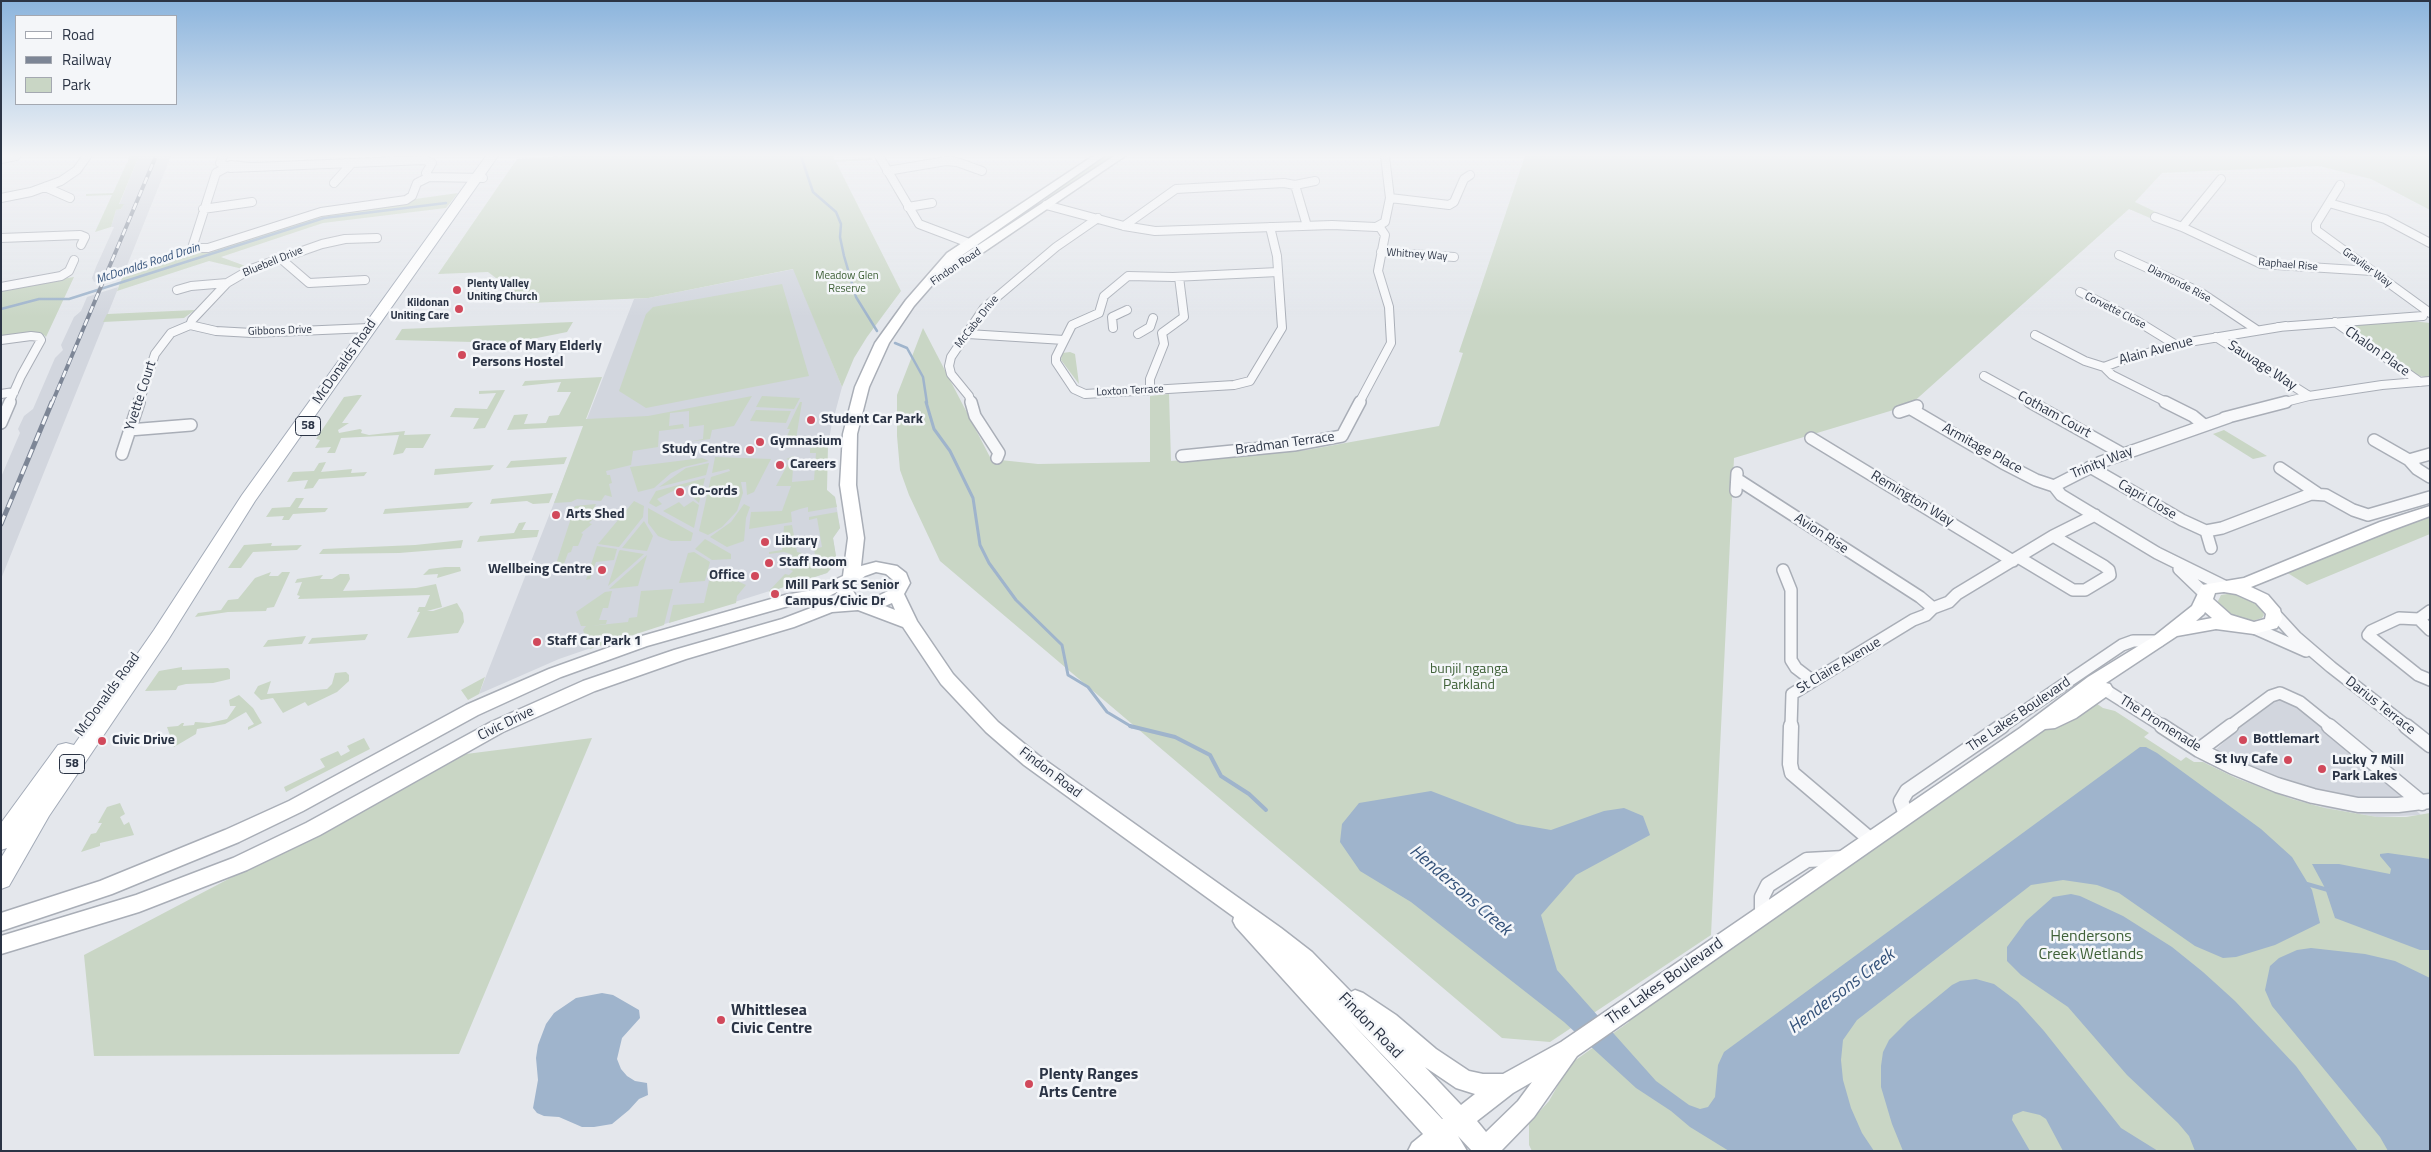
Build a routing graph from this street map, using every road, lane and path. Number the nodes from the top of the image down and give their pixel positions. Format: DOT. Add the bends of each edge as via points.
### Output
graph roads {
  1 [pos="203,209"];
  2 [pos="337,210"];
  3 [pos="456,210"];
  4 [pos="457,210"];
  5 [pos="909,210"];
  6 [pos="1024,210"];
  7 [pos="1030,210"];
  8 [pos="1069,210"];
  9 [pos="1147,210"];
  10 [pos="1302,210"];
  11 [pos="1388,210"];
  12 [pos="2196,210"];
  13 [pos="2325,210"];
  14 [pos="2353,210"];
  15 [pos="2155,217"];
  16 [pos="1098,218"];
  17 [pos="1124,226"];
  18 [pos="1307,226"];
  19 [pos="1379,226"];
  20 [pos="1270,227"];
  21 [pos="2182,227"];
  22 [pos="1,238"];
  23 [pos="377,238"];
  24 [pos="969,242"];
  25 [pos="2430,243"];
  26 [pos="81,245"];
  27 [pos="1381,252"];
  28 [pos="2119,255"];
  29 [pos="951,256"];
  30 [pos="280,258"];
  31 [pos="1454,258"];
  32 [pos="968,259"];
  33 [pos="74,260"];
  34 [pos="2372,271"];
  35 [pos="1278,272"];
  36 [pos="1179,277"];
  37 [pos="368,281"];
  38 [pos="227,284"];
  39 [pos="1,287"];
  40 [pos="177,290"];
  41 [pos="2080,292"];
  42 [pos="916,296"];
  43 [pos="1127,310"];
  44 [pos="1098,313"];
  45 [pos="1112,317"];
  46 [pos="2428,317"];
  47 [pos="2335,322"];
  48 [pos="190,325"];
  49 [pos="369,328"];
  50 [pos="1113,328"];
  51 [pos="2254,328"];
  52 [pos="1164,331"];
  53 [pos="968,334"];
  54 [pos="1138,334"];
  55 [pos="2035,335"];
  56 [pos="2216,336"];
  57 [pos="1,340"];
  58 [pos="1064,340"];
  59 [pos="2176,345"];
  60 [pos="2104,367"];
  61 [pos="1984,376"];
  62 [pos="2425,381"];
  63 [pos="1150,390"];
  64 [pos="14,392"];
  65 [pos="1,394"];
  66 [pos="2309,396"];
  67 [pos="1899,412"];
  68 [pos="2200,422"];
  69 [pos="1,423"];
  70 [pos="191,425"];
  71 [pos="129,430"];
  72 [pos="1823,434"];
  73 [pos="2374,440"];
  74 [pos="122,454"];
  75 [pos="2123,454"];
  76 [pos="2430,454"];
  77 [pos="1182,456"];
  78 [pos="997,458"];
  79 [pos="2409,460"];
  80 [pos="2090,467"];
  81 [pos="2280,468"];
  82 [pos="2430,477"];
  83 [pos="2054,486"];
  84 [pos="1736,490"];
  85 [pos="2317,494"];
  86 [pos="2430,496"];
  87 [pos="2430,511"];
  88 [pos="2092,514"];
  89 [pos="234,522"];
  90 [pos="2206,531"];
  91 [pos="2053,536"];
  92 [pos="856,538"];
  93 [pos="2211,548"];
  94 [pos="2157,553"];
  95 [pos="2016,559"];
  96 [pos="885,568"];
  97 [pos="1783,570"];
  98 [pos="2281,570"];
  99 [pos="850,578"];
  100 [pos="2226,586"];
  101 [pos="896,594"];
  102 [pos="2205,596"];
  103 [pos="182,599"];
  104 [pos="862,604"];
  105 [pos="1929,605"];
  106 [pos="2272,610"];
  107 [pos="2430,611"];
  108 [pos="2419,619"];
  109 [pos="909,623"];
  110 [pos="2251,628"];
  111 [pos="2174,630"];
  112 [pos="2430,630"];
  113 [pos="2159,641"];
  114 [pos="2331,667"];
  115 [pos="2430,680"];
  116 [pos="1813,681"];
  117 [pos="2099,686"];
  118 [pos="2430,745"];
  119 [pos="2199,750"];
  120 [pos="2426,802"];
  121 [pos="1906,816"];
  122 [pos="1871,840"];
  123 [pos="1,841"];
  124 [pos="1,879"];
  125 [pos="1217,894"];
  126 [pos="1,922"];
  127 [pos="1,945"];
  128 [pos="1328,982"];
  129 [pos="1569,1049"];
  130 [pos="1505,1085"];
  131 [pos="1460,1120"];
  132 [pos="1448,1143"];
  133 [pos="1486,1150"];
  134 [pos="1420,1151"];
  1 -- 2 [label="street" via="191,246 194,249 208,248"];
  3 -- 49 [label="main road, McDonalds Road / 58"];
  4 -- 89 [label="main road, McDonalds Road / 58" via="282,462"];
  5 -- 24 [label="street" via="922,227"];
  6 -- 24 [label="main road, Findon Road"];
  7 -- 32 [label="main road, Findon Road"];
  8 -- 16 [label="street"];
  9 -- 17 [label="street"];
  10 -- 18 [label="street"];
  11 -- 19 [label="street" via="1385,222"];
  12 -- 21 [label="street"];
  13 -- 34 [label="street, Gravlier Way" via="2316,230"];
  14 -- 25 [label="street" via="2385,219"];
  15 -- 21 [label="street, Raphael Rise"];
  16 -- 17 [label="street"];
  16 -- 53 [label="street, McCabe Drive" via="996,296 984,308"];
  17 -- 20 [label="street" via="1168,231"];
  18 -- 19 [label="street"];
  18 -- 20 [label="street"];
  19 -- 27 [label="street, Bradman Terrace" via="1385,235"];
  20 -- 35 [label="street, Loxton Terrace"];
  21 -- 34 [label="street, Raphael Rise" via="2261,264"];
  22 -- 26 [label="street" via="80,234 85,237"];
  23 -- 30 [label="street, Bluebell Drive" via="345,239"];
  24 -- 29 [label="main road, Findon Road"];
  27 -- 31 [label="street, Whitney Way"];
  27 -- 77 [label="street, Bradman Terrace" via="1378,271 1389,307 1391,343 1342,436 1294,445"];
  28 -- 51 [label="street, Diamonde Rise" via="2200,292"];
  29 -- 32 [label="main road" via="955,261"];
  29 -- 42 [label="main road, Findon Road"];
  30 -- 37 [label="street" via="309,283"];
  30 -- 38 [label="street, Bluebell Drive" via="251,269"];
  32 -- 42 [label="main road, Findon Road"];
  33 -- 39 [label="street" via="69,272 61,276"];
  34 -- 46 [label="street, Gravlier Way"];
  35 -- 36 [label="street"];
  35 -- 63 [label="street, Loxton Terrace" via="1281,331 1250,381"];
  36 -- 44 [label="street" via="1128,276 1104,296"];
  36 -- 52 [label="street" via="1184,317"];
  38 -- 40 [label="street"];
  38 -- 48 [label="street, Bluebell Drive"];
  41 -- 59 [label="street, Corvette Close" via="2137,320"];
  42 -- 92 [label="main road, Findon Road" via="877,353 856,407 847,473"];
  43 -- 45 [label="street"];
  44 -- 45 [label="street"];
  44 -- 58 [label="street, Loxton Terrace" via="1072,324"];
  45 -- 50 [label="street"];
  46 -- 47 [label="street, Alain Avenue"];
  47 -- 51 [label="street, Alain Avenue"];
  47 -- 62 [label="street, Chalon Place"];
  48 -- 49 [label="street, Gibbons Drive" via="216,331 252,333"];
  48 -- 71 [label="street, Yvette Court" via="171,333 158,349"];
  49 -- 89 [label="main road, McDonalds Road / 58"];
  51 -- 56 [label="street, Alain Avenue"];
  52 -- 54 [label="street" via="1152,322"];
  52 -- 63 [label="street" via="1161,336 1164,344 1150,379"];
  53 -- 58 [label="street"];
  53 -- 78 [label="street, McCabe Drive" via="951,357 950,370 969,396 975,416 999,454"];
  55 -- 60 [label="street"];
  56 -- 59 [label="street, Alain Avenue"];
  56 -- 66 [label="street, Sauvage Way"];
  57 -- 64 [label="street" via="31,336 41,340"];
  58 -- 63 [label="street, Loxton Terrace" via="1056,362 1076,391 1090,394"];
  59 -- 60 [label="street, Alain Avenue"];
  60 -- 68 [label="street, Alain Avenue" via="2112,375"];
  61 -- 75 [label="street, Cotham Court"];
  62 -- 66 [label="street, Trinity Way"];
  64 -- 65 [label="street"];
  64 -- 69 [label="street"];
  66 -- 68 [label="street, Trinity Way" via="2220,422"];
  67 -- 83 [label="street, Armitage Place" via="1914,407 2003,463"];
  68 -- 75 [label="street, Trinity Way" via="2195,431"];
  70 -- 71 [label="street"];
  71 -- 74 [label="street, Yvette Court"];
  72 -- 95 [label="street, Remington Way" via="1807,439"];
  73 -- 79 [label="street"];
  75 -- 80 [label="street, Trinity Way"];
  76 -- 79 [label="street"];
  79 -- 82 [label="street"];
  80 -- 83 [label="street, Trinity Way"];
  80 -- 90 [label="street, Capri Close"];
  81 -- 85 [label="street"];
  83 -- 88 [label="street, Trinity Way" via="2061,495"];
  84 -- 105 [label="street, Avion Rise" via="1737,476"];
  85 -- 86 [label="street" via="2326,495 2368,515"];
  85 -- 90 [label="street"];
  87 -- 98 [label="main road"];
  88 -- 91 [label="street, St Claire Avenue"];
  88 -- 94 [label="street, Trinity Way"];
  89 -- 103 [label="main road, McDonalds Road / 58"];
  90 -- 93 [label="street"];
  91 -- 95 [label="street, St Claire Avenue"];
  91 -- 95 [label="street, Remington Way" via="2104,566 2110,575 2084,590 2074,590"];
  92 -- 96 [label="main road, Findon Road" via="870,557"];
  92 -- 99 [label="main road, Findon Road"];
  94 -- 100 [label="street, Trinity Way"];
  94 -- 102 [label="street, Trinity Way"];
  95 -- 105 [label="street, St Claire Avenue" via="1948,602"];
  96 -- 99 [label="main road" via="867,569"];
  96 -- 101 [label="main road" via="900,577 902,582"];
  97 -- 116 [label="street" via="1791,590 1791,660"];
  98 -- 100 [label="main road" via="2247,583"];
  98 -- 106 [label="main road" via="2267,593"];
  99 -- 104 [label="main road" via="845,591 847,596"];
  99 -- 126 [label="main road, Civic Drive" via="825,592 641,642 555,673 472,710 318,794 232,836 114,884"];
  100 -- 102 [label="main road" via="2215,587"];
  100 -- 106 [label="main road" via="2252,593"];
  101 -- 104 [label="main road" via="883,602"];
  101 -- 109 [label="main road, Findon Road"];
  102 -- 110 [label="main road" via="2208,606 2220,616"];
  102 -- 111 [label="main road, The Lakes Boulevard" via="2198,610"];
  103 -- 123 [label="main road, McDonalds Road / 58"];
  103 -- 124 [label="main road, McDonalds Road / 58" via="161,636 41,810"];
  104 -- 109 [label="main road"];
  104 -- 127 [label="main road, Civic Drive" via="830,607 788,624 680,654 589,686 490,731 313,829 240,864 148,900"];
  105 -- 116 [label="street, St Claire Avenue" via="1926,615"];
  106 -- 110 [label="main road" via="2274,619 2271,624"];
  106 -- 114 [label="street, Darius Terrace" via="2296,637"];
  107 -- 108 [label="street"];
  108 -- 112 [label="street"];
  108 -- 115 [label="street" via="2399,618 2368,635 2418,675"];
  109 -- 125 [label="main road, Findon Road" via="961,695 1011,743"];
  110 -- 111 [label="main road, The Lakes Boulevard" via="2216,623"];
  110 -- 114 [label="street, Darius Terrace" via="2304,650"];
  111 -- 113 [label="main road, The Lakes Boulevard"];
  113 -- 117 [label="main road, The Lakes Boulevard" via="2138,662"];
  113 -- 121 [label="street, The Lakes Boulevard" via="2133,641 2122,645 1915,785 1901,801"];
  114 -- 118 [label="street, Darius Terrace"];
  116 -- 122 [label="street, St Claire Avenue" via="1791,697 1792,773"];
  117 -- 119 [label="street, The Promenade"];
  117 -- 121 [label="main road, The Lakes Boulevard" via="2070,713 2026,733"];
  119 -- 120 [label="street, The Promenade" via="2255,776 2313,796 2358,805"];
  119 -- 120 [label="street" via="2271,696 2286,694"];
  121 -- 122 [label="main road, The Lakes Boulevard"];
  122 -- 129 [label="main road, The Lakes Boulevard"];
  125 -- 128 [label="main road, Findon Road" via="1274,934"];
  125 -- 132 [label="street, Findon Road"];
  128 -- 130 [label="street" via="1388,1022 1428,1056 1464,1080 1483,1086"];
  128 -- 131 [label="main road, Findon Road"];
  129 -- 130 [label="main road, The Lakes Boulevard"];
  129 -- 133 [label="main road, The Lakes Boulevard" via="1526,1109"];
  130 -- 131 [label="main road, The Lakes Boulevard"];
  131 -- 132 [label="main road, The Lakes Boulevard"];
  131 -- 133 [label="main road, Findon Road"];
  132 -- 134 [label="main road, The Lakes Boulevard"];
}
